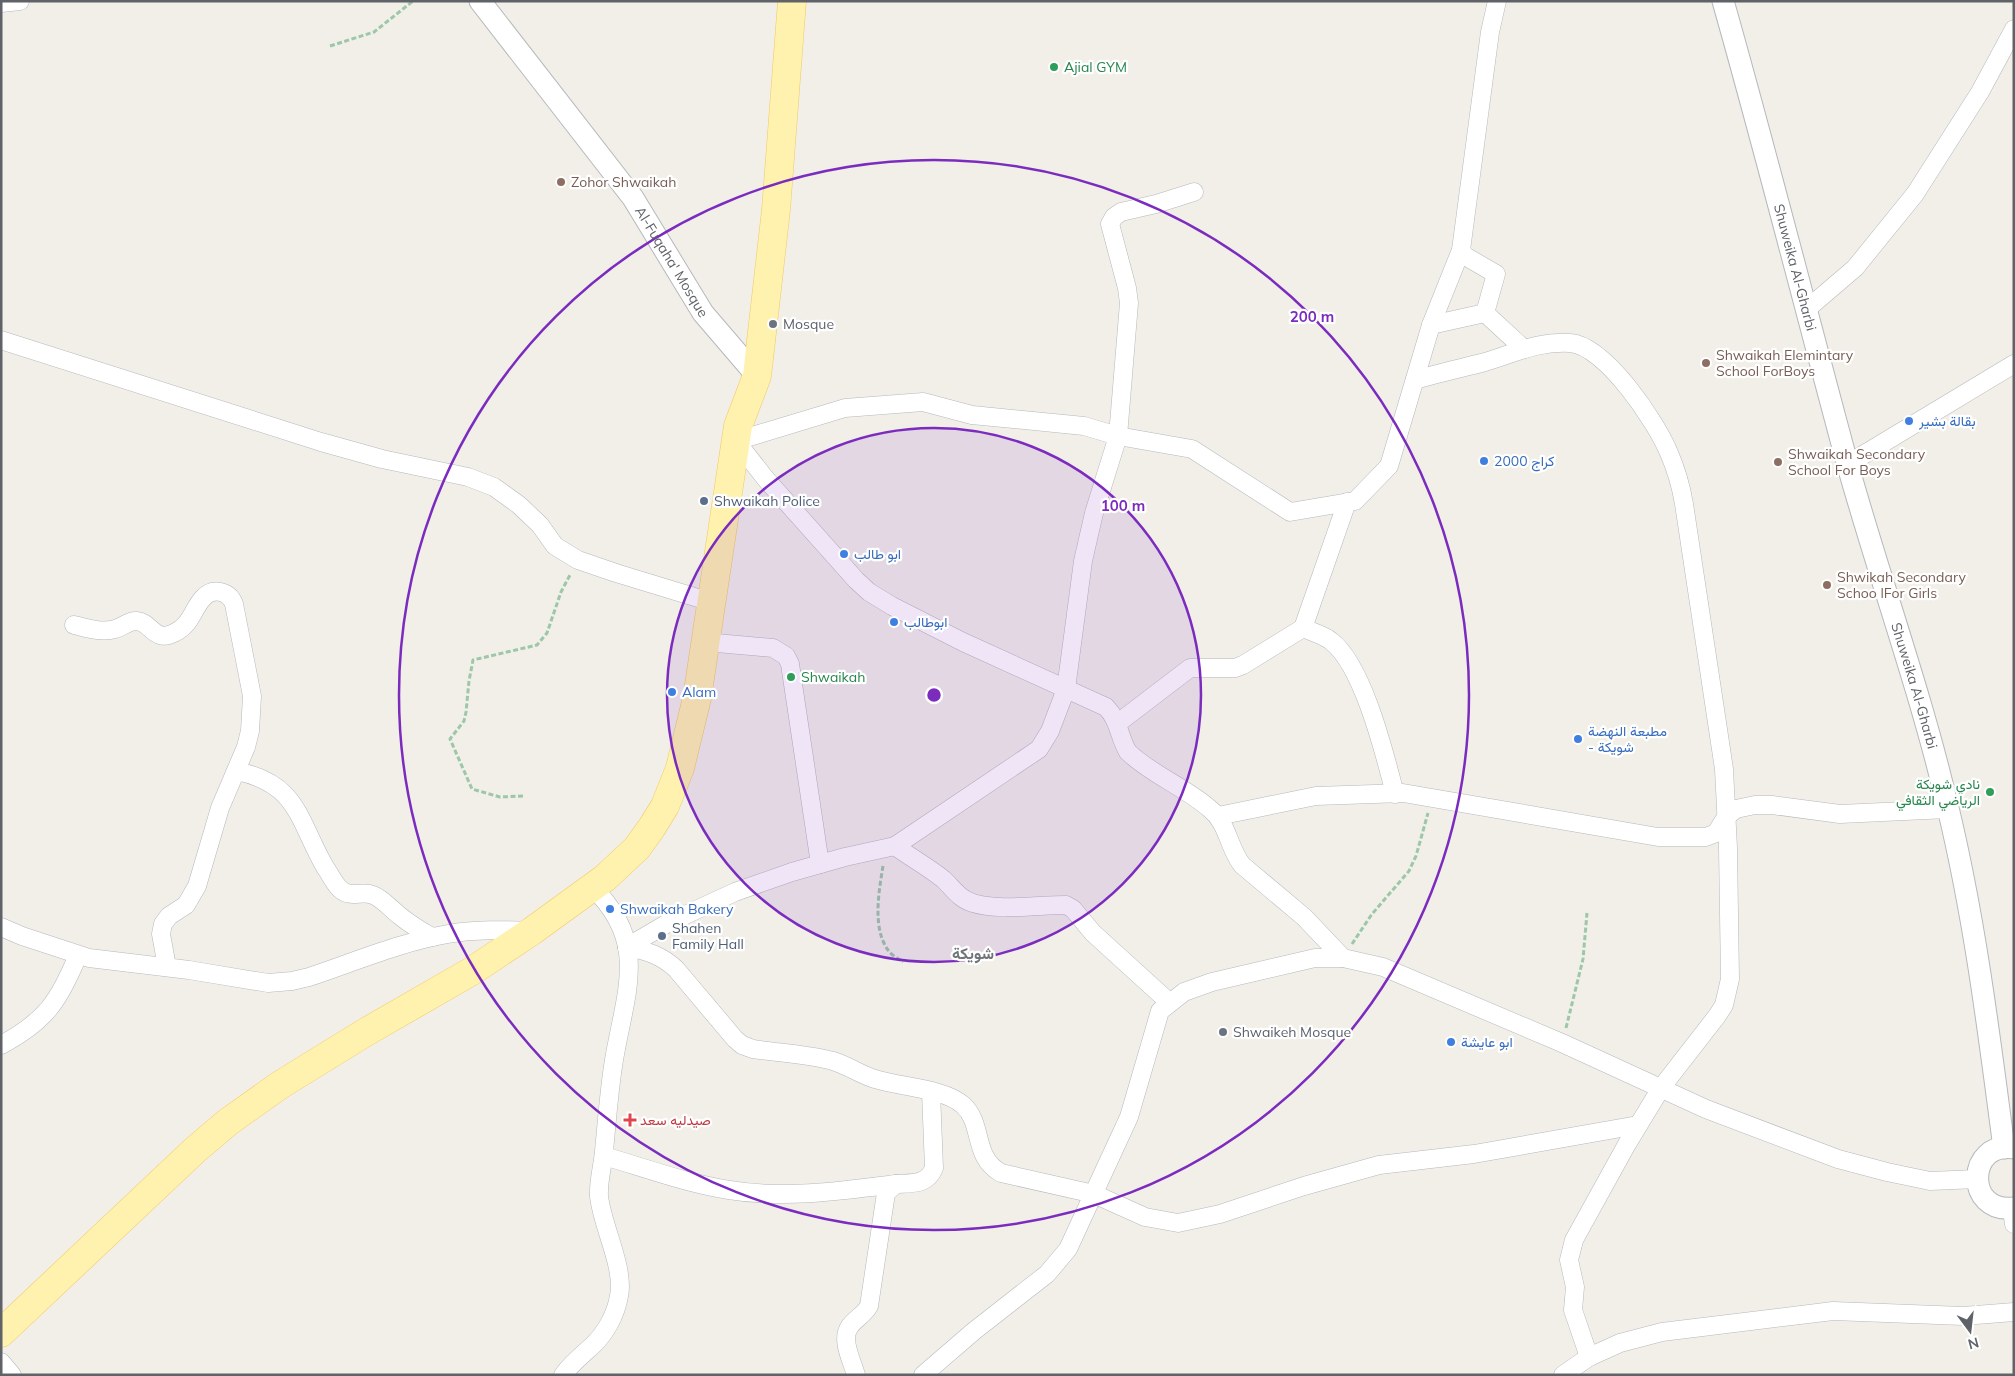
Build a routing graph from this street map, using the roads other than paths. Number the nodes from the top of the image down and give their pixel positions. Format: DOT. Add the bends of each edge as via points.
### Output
graph roads {
  1 [pos="20,1"];
  2 [pos="480,1"];
  3 [pos="792,1"];
  4 [pos="1497,1"];
  5 [pos="1723,1"];
  6 [pos="1,3"];
  7 [pos="2014,29"];
  8 [pos="1194,192"];
  9 [pos="1461,250"];
  10 [pos="1807,308"];
  11 [pos="1486,313"];
  12 [pos="1431,325"];
  13 [pos="1,340"];
  14 [pos="1524,349"];
  15 [pos="2014,364"];
  16 [pos="757,376"];
  17 [pos="1415,380"];
  18 [pos="1118,436"];
  19 [pos="736,442"];
  20 [pos="1848,464"];
  21 [pos="1347,502"];
  22 [pos="711,602"];
  23 [pos="74,625"];
  24 [pos="1303,628"];
  25 [pos="705,642"];
  26 [pos="1066,689"];
  27 [pos="1118,723"];
  28 [pos="236,771"];
  29 [pos="1395,794"];
  30 [pos="1948,809"];
  31 [pos="1218,816"];
  32 [pos="1726,817"];
  33 [pos="890,847"];
  34 [pos="820,864"];
  35 [pos="592,887"];
  36 [pos="1,927"];
  37 [pos="532,930"];
  38 [pos="432,937"];
  39 [pos="627,947"];
  40 [pos="78,955"];
  41 [pos="1342,958"];
  42 [pos="167,967"];
  43 [pos="1170,1003"];
  44 [pos="1,1045"];
  45 [pos="1661,1088"];
  46 [pos="930,1092"];
  47 [pos="1638,1125"];
  48 [pos="2009,1148"];
  49 [pos="604,1156"];
  50 [pos="1976,1179"];
  51 [pos="896,1184"];
  52 [pos="1094,1194"];
  53 [pos="2013,1214"];
  54 [pos="2014,1312"];
  55 [pos="1,1333"];
  56 [pos="1589,1357"];
  57 [pos="1,1362"];
  58 [pos="12,1375"];
  59 [pos="563,1375"];
  60 [pos="856,1375"];
  61 [pos="923,1375"];
  62 [pos="1562,1375"];
  1 -- 6 [label="street"];
  2 -- 16 [label="street, Al-Fuqaha' Mosque" via="633,198 703,313"];
  3 -- 16 [label="main road" via="776,210"];
  4 -- 9 [label="street"];
  5 -- 10 [label="street, Shuweika Al-Gharbi"];
  7 -- 10 [label="street" via="1980,92 1915,194 1855,268"];
  8 -- 18 [label="street" via="1121,212 1110,224 1129,302"];
  9 -- 11 [label="street" via="1465,256 1496,274"];
  9 -- 12 [label="street"];
  10 -- 20 [label="street, Shuweika Al-Gharbi"];
  11 -- 12 [label="street"];
  11 -- 14 [label="street"];
  12 -- 17 [label="street"];
  13 -- 22 [label="street" via="320,442 468,477 494,487 519,505 540,525 555,546 578,560"];
  14 -- 17 [label="street"];
  14 -- 32 [label="street" via="1540,344 1572,343 1590,351 1622,380 1654,423 1669,452 1684,504 1724,769"];
  15 -- 20 [label="street"];
  16 -- 19 [label="main road" via="738,426"];
  17 -- 21 [label="street" via="1389,466 1355,501"];
  18 -- 19 [label="street" via="1084,426 972,415 923,402 845,408"];
  18 -- 21 [label="street" via="1192,449 1290,512"];
  18 -- 26 [label="street" via="1094,512 1083,561"];
  19 -- 22 [label="main road"];
  19 -- 26 [label="street" via="869,592 963,642"];
  20 -- 30 [label="street, Shuweika Al-Gharbi" via="1916,686"];
  21 -- 24 [label="street"];
  22 -- 25 [label="main road"];
  23 -- 28 [label="street" via="106,630 140,621 156,634 166,635 189,621 206,595 218,591 230,596 252,696 250,731"];
  24 -- 27 [label="street" via="1235,668 1190,668"];
  24 -- 29 [label="street" via="1330,640 1350,662 1383,748"];
  25 -- 34 [label="street" via="773,648 786,656 790,664"];
  25 -- 35 [label="main road" via="695,707 680,768 668,799 636,848"];
  26 -- 27 [label="street" via="1106,707"];
  26 -- 33 [label="street" via="1050,731 1039,749"];
  27 -- 31 [label="street" via="1128,752"];
  28 -- 38 [label="street" via="268,782 294,803 328,872 343,891 376,896"];
  28 -- 42 [label="street" via="213,828 198,886 186,904 167,918 162,927"];
  29 -- 31 [label="street" via="1316,796"];
  29 -- 32 [label="street" via="1658,837 1706,837 1716,833"];
  30 -- 32 [label="street" via="1840,814 1755,805 1736,809"];
  30 -- 48 [label="street, Shuweika Al-Gharbi" via="1976,942"];
  31 -- 41 [label="street" via="1242,865 1304,916"];
  32 -- 45 [label="street" via="1728,992 1717,1016"];
  33 -- 34 [label="street"];
  33 -- 43 [label="street" via="942,879 971,903 1066,905"];
  34 -- 39 [label="street" via="727,895"];
  35 -- 37 [label="main road"];
  35 -- 39 [label="street" via="618,920"];
  36 -- 40 [label="street"];
  37 -- 38 [label="street" via="471,931"];
  37 -- 55 [label="main road" via="472,971 323,1058 228,1122"];
  38 -- 42 [label="street" via="292,981 268,983"];
  39 -- 46 [label="street" via="666,959 742,1045 833,1062 875,1079"];
  39 -- 49 [label="street" via="629,979 614,1061"];
  40 -- 42 [label="street"];
  40 -- 44 [label="street" via="64,987 45,1014 34,1025"];
  41 -- 43 [label="street" via="1315,958 1212,982 1184,992"];
  41 -- 45 [label="street" via="1383,967"];
  43 -- 52 [label="street" via="1160,1011 1129,1117"];
  45 -- 47 [label="street"];
  45 -- 50 [label="street" via="1846,1161 1930,1181"];
  46 -- 51 [label="street" via="934,1168 930,1177 921,1182"];
  46 -- 52 [label="street" via="964,1105 991,1168"];
  47 -- 52 [label="street" via="1474,1154 1379,1165 1220,1214 1178,1223 1145,1217"];
  47 -- 56 [label="street" via="1570,1250 1573,1310"];
  48 -- 50 [label="street" via="1988,1154 1978,1168"];
  49 -- 51 [label="street" via="704,1186 756,1193 815,1192"];
  49 -- 59 [label="street" via="599,1196 619,1274 620,1295 604,1332"];
  50 -- 53 [label="street" via="1984,1199"];
  51 -- 60 [label="street" via="886,1193 869,1306 847,1331 846,1342"];
  52 -- 61 [label="street" via="1068,1249 1047,1274"];
  54 -- 56 [label="street" via="1962,1316 1833,1311 1662,1332 1620,1343"];
  56 -- 62 [label="street"];
  57 -- 58 [label="street"];
}
